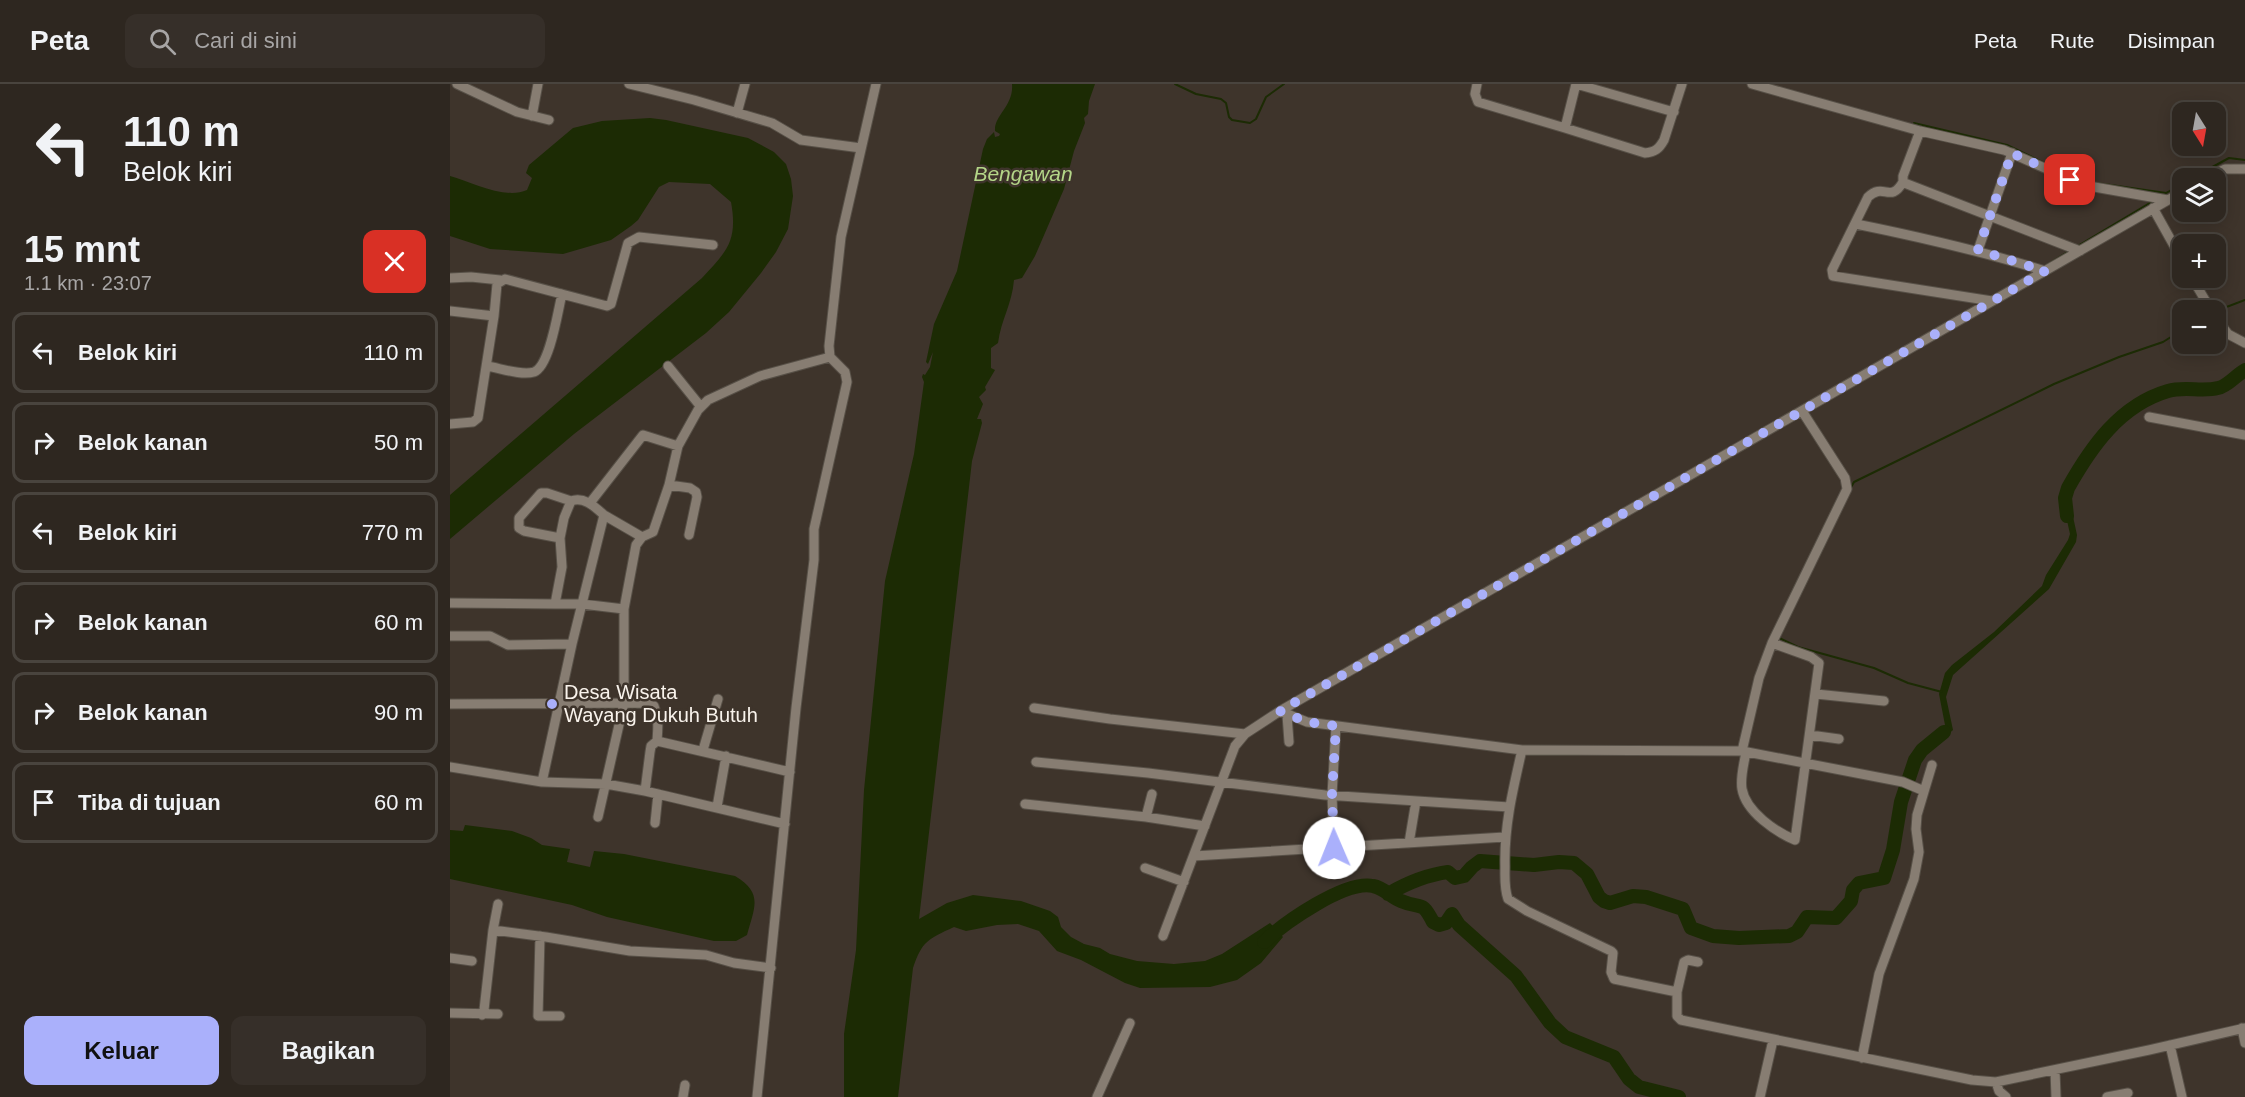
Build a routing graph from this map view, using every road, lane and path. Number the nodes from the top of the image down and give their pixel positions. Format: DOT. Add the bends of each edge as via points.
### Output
graph roads {
  1 [pos="457,84"];
  2 [pos="538,84"];
  3 [pos="629,84"];
  4 [pos="676,84"];
  5 [pos="746,84"];
  6 [pos="876,84"];
  7 [pos="1477,84"];
  8 [pos="1682,84"];
  9 [pos="1752,84"];
  10 [pos="673,95"];
  11 [pos="1674,112"];
  12 [pos="737,113"];
  13 [pos="532,116"];
  14 [pos="549,120"];
  15 [pos="1565,128"];
  16 [pos="1920,131"];
  17 [pos="861,148"];
  18 [pos="2012,153"];
  19 [pos="2226,169"];
  20 [pos="2245,170"];
  21 [pos="1904,182"];
  22 [pos="2172,198"];
  23 [pos="2168,200"];
  24 [pos="2153,208"];
  25 [pos="1991,215"];
  26 [pos="1856,224"];
  27 [pos="2172,242"];
  28 [pos="713,245"];
  29 [pos="1978,250"];
  30 [pos="2080,251"];
  31 [pos="2045,271"];
  32 [pos="450,278"];
  33 [pos="500,280"];
  34 [pos="562,294"];
  35 [pos="1992,301"];
  36 [pos="450,311"];
  37 [pos="494,316"];
  38 [pos="2226,331"];
  39 [pos="2245,343"];
  40 [pos="830,357"];
  41 [pos="487,366"];
  42 [pos="668,366"];
  43 [pos="701,407"];
  44 [pos="1802,411"];
  45 [pos="2149,417"];
  46 [pos="450,424"];
  47 [pos="2245,435"];
  48 [pos="678,446"];
  49 [pos="669,485"];
  50 [pos="572,501"];
  51 [pos="590,503"];
  52 [pos="604,515"];
  53 [pos="689,535"];
  54 [pos="642,537"];
  55 [pos="560,538"];
  56 [pos="450,603"];
  57 [pos="555,604"];
  58 [pos="582,604"];
  59 [pos="624,609"];
  60 [pos="450,636"];
  61 [pos="572,644"];
  62 [pos="1774,644"];
  63 [pos="1816,694"];
  64 [pos="718,699"];
  65 [pos="1884,701"];
  66 [pos="558,702"];
  67 [pos="624,703"];
  68 [pos="450,704"];
  69 [pos="1034,708"];
  70 [pos="1284,713"];
  71 [pos="1336,726"];
  72 [pos="1245,734"];
  73 [pos="1810,735"];
  74 [pos="1839,739"];
  75 [pos="657,741"];
  76 [pos="1289,742"];
  77 [pos="703,750"];
  78 [pos="1522,750"];
  79 [pos="1744,751"];
  80 [pos="726,756"];
  81 [pos="1036,762"];
  82 [pos="1806,762"];
  83 [pos="1932,765"];
  84 [pos="450,767"];
  85 [pos="790,772"];
  86 [pos="542,782"];
  87 [pos="606,784"];
  88 [pos="1221,784"];
  89 [pos="645,790"];
  90 [pos="1920,790"];
  91 [pos="658,794"];
  92 [pos="1152,794"];
  93 [pos="1332,795"];
  94 [pos="1416,801"];
  95 [pos="1025,804"];
  96 [pos="717,807"];
  97 [pos="1509,807"];
  98 [pos="598,817"];
  99 [pos="1146,817"];
  100 [pos="655,823"];
  101 [pos="784,824"];
  102 [pos="1205,826"];
  103 [pos="1505,837"];
  104 [pos="1409,843"];
  105 [pos="1334,848"];
  106 [pos="1194,856"];
  107 [pos="1145,868"];
  108 [pos="1184,882"];
  109 [pos="498,904"];
  110 [pos="493,930"];
  111 [pos="540,936"];
  112 [pos="1163,936"];
  113 [pos="450,958"];
  114 [pos="472,961"];
  115 [pos="1698,962"];
  116 [pos="771,968"];
  117 [pos="1677,992"];
  118 [pos="450,1012"];
  119 [pos="498,1014"];
  120 [pos="482,1015"];
  121 [pos="560,1016"];
  122 [pos="1130,1023"];
  123 [pos="2244,1028"];
  124 [pos="1773,1040"];
  125 [pos="2245,1043"];
  126 [pos="2170,1045"];
  127 [pos="1862,1058"];
  128 [pos="2055,1070"];
  129 [pos="1996,1082"];
  130 [pos="685,1085"];
  131 [pos="2128,1093"];
  132 [pos="683,1097"];
  133 [pos="757,1097"];
  134 [pos="1097,1097"];
  135 [pos="1760,1097"];
  136 [pos="2006,1097"];
  137 [pos="2056,1097"];
  138 [pos="2107,1097"];
  139 [pos="2182,1097"];
  1 -- 13 [label="street"];
  2 -- 13 [label="street"];
  3 -- 10 [label="street"];
  4 -- 10 [label="street"];
  5 -- 12 [label="street"];
  6 -- 17 [label="street"];
  7 -- 15 [label="street" via="1478,102"];
  8 -- 11 [label="street"];
  9 -- 16 [label="street"];
  10 -- 12 [label="street"];
  11 -- 15 [label="street" via="1664,140 1653,152 1645,153"];
  11 -- 15 [label="street" via="1576,84"];
  12 -- 17 [label="street" via="772,123 801,140"];
  13 -- 14 [label="street"];
  16 -- 18 [label="street"];
  16 -- 21 [label="street"];
  17 -- 40 [label="street" via="841,237"];
  18 -- 23 [label="street" via="2083,185"];
  18 -- 25 [label="street"];
  19 -- 20 [label="street"];
  21 -- 25 [label="street"];
  21 -- 26 [label="street" via="1894,193 1873,192"];
  22 -- 23 [label="street"];
  23 -- 24 [label="street"];
  24 -- 27 [label="street"];
  24 -- 30 [label="street"];
  25 -- 29 [label="street"];
  25 -- 30 [label="street"];
  26 -- 29 [label="street"];
  26 -- 35 [label="street" via="1832,270 1834,277"];
  28 -- 34 [label="street" via="639,237 628,243 611,304 603,307"];
  29 -- 31 [label="street"];
  30 -- 31 [label="street"];
  31 -- 35 [label="street"];
  32 -- 33 [label="street"];
  33 -- 34 [label="street"];
  33 -- 37 [label="street"];
  34 -- 41 [label="street" via="542,366 527,373"];
  35 -- 44 [label="street"];
  36 -- 37 [label="street"];
  37 -- 41 [label="street"];
  38 -- 39 [label="street"];
  40 -- 43 [label="street" via="745,382"];
  40 -- 85 [label="street" via="845,372 847,382 814,529 814,560"];
  41 -- 46 [label="street" via="478,418"];
  42 -- 43 [label="street"];
  43 -- 48 [label="street"];
  44 -- 62 [label="street" via="1845,478 1847,489"];
  44 -- 70 [label="street"];
  45 -- 47 [label="street"];
  48 -- 49 [label="street"];
  48 -- 51 [label="street" via="643,435"];
  49 -- 53 [label="street" via="696,492"];
  49 -- 54 [label="street" via="657,527"];
  50 -- 51 [label="street"];
  50 -- 55 [label="street"];
  50 -- 55 [label="street" via="541,493 519,518 519,528 524,531"];
  51 -- 52 [label="street"];
  52 -- 54 [label="street"];
  52 -- 58 [label="street"];
  54 -- 59 [label="street" via="636,545"];
  55 -- 57 [label="street" via="562,567"];
  56 -- 57 [label="street"];
  57 -- 58 [label="street"];
  58 -- 59 [label="street"];
  58 -- 61 [label="street"];
  59 -- 67 [label="street"];
  60 -- 61 [label="street" via="489,636 508,645"];
  61 -- 66 [label="street"];
  62 -- 63 [label="street" via="1819,663"];
  62 -- 79 [label="street" via="1759,678"];
  63 -- 65 [label="street"];
  63 -- 73 [label="street"];
  64 -- 77 [label="street"];
  66 -- 67 [label="street"];
  66 -- 68 [label="street"];
  66 -- 86 [label="street"];
  67 -- 75 [label="street" via="647,702 654,706"];
  67 -- 87 [label="street"];
  69 -- 72 [label="street"];
  70 -- 71 [label="street" via="1307,722"];
  70 -- 72 [label="street"];
  70 -- 76 [label="street"];
  71 -- 78 [label="street"];
  71 -- 93 [label="street"];
  72 -- 88 [label="street" via="1235,746"];
  73 -- 74 [label="street"];
  73 -- 82 [label="street"];
  75 -- 77 [label="street"];
  75 -- 89 [label="street" via="651,746"];
  77 -- 80 [label="street"];
  78 -- 79 [label="street"];
  78 -- 97 [label="street"];
  79 -- 82 [label="street"];
  79 -- 82 [label="street" via="1745,798 1763,819 1795,840"];
  80 -- 85 [label="street"];
  80 -- 96 [label="street"];
  81 -- 88 [label="street"];
  82 -- 90 [label="street" via="1903,782"];
  83 -- 90 [label="street"];
  84 -- 86 [label="street"];
  85 -- 101 [label="street"];
  86 -- 87 [label="street"];
  87 -- 89 [label="street"];
  87 -- 98 [label="street"];
  88 -- 93 [label="street"];
  88 -- 102 [label="street"];
  89 -- 91 [label="street"];
  90 -- 127 [label="street" via="1916,828 1919,852 1914,879 1879,975"];
  91 -- 96 [label="street"];
  91 -- 100 [label="street"];
  92 -- 99 [label="street"];
  93 -- 94 [label="street"];
  93 -- 105 [label="street"];
  94 -- 97 [label="street"];
  94 -- 104 [label="street"];
  95 -- 99 [label="street"];
  96 -- 101 [label="street"];
  97 -- 103 [label="street"];
  99 -- 102 [label="street"];
  101 -- 116 [label="street"];
  102 -- 106 [label="street"];
  103 -- 104 [label="street"];
  103 -- 117 [label="street" via="1505,889 1510,902 1614,953 1614,979"];
  104 -- 105 [label="street"];
  105 -- 106 [label="street"];
  106 -- 108 [label="street"];
  107 -- 108 [label="street"];
  108 -- 112 [label="street"];
  109 -- 110 [label="street"];
  110 -- 111 [label="street"];
  110 -- 120 [label="street"];
  111 -- 116 [label="street"];
  111 -- 121 [label="street" via="538,1016"];
  113 -- 114 [label="street"];
  115 -- 117 [label="street" via="1684,962"];
  116 -- 133 [label="street"];
  117 -- 124 [label="street" via="1677,1016 1682,1020"];
  118 -- 120 [label="street"];
  119 -- 120 [label="street"];
  122 -- 134 [label="street"];
  123 -- 125 [label="street"];
  123 -- 126 [label="street"];
  124 -- 127 [label="street"];
  124 -- 135 [label="street"];
  126 -- 128 [label="street"];
  126 -- 139 [label="street"];
  127 -- 129 [label="street"];
  128 -- 129 [label="street"];
  128 -- 137 [label="street"];
  129 -- 136 [label="street"];
  130 -- 132 [label="street"];
  131 -- 138 [label="street"];
}
